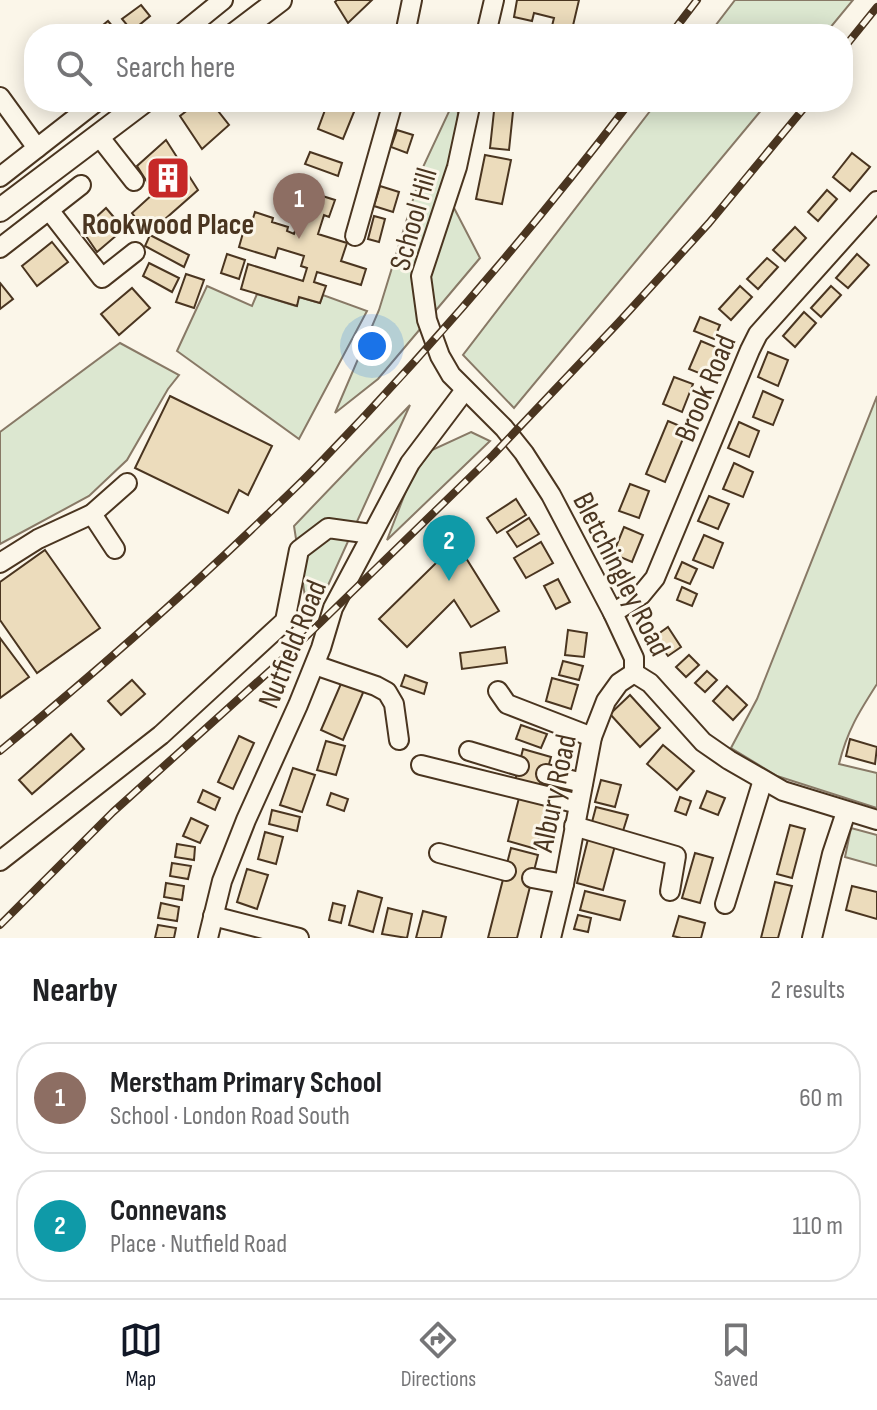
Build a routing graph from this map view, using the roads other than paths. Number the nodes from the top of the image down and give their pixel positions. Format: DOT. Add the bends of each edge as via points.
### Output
graph roads {
  1 [pos="223,0"];
  2 [pos="280,0"];
  3 [pos="412,0"];
  4 [pos="494,0"];
  5 [pos="193,24"];
  6 [pos="248,24"];
  7 [pos="407,24"];
  8 [pos="488,24"];
  9 [pos="0,97"];
  10 [pos="83,112"];
  11 [pos="129,112"];
  12 [pos="390,112"];
  13 [pos="469,112"];
  14 [pos="98,135"];
  15 [pos="37,148"];
  16 [pos="0,177"];
  17 [pos="134,181"];
  18 [pos="81,185"];
  19 [pos="877,201"];
  20 [pos="0,210"];
  21 [pos="49,210"];
  22 [pos="355,236"];
  23 [pos="0,248"];
  24 [pos="135,252"];
  25 [pos="465,390"];
  26 [pos="127,483"];
  27 [pos="92,514"];
  28 [pos="371,534"];
  29 [pos="115,549"];
  30 [pos="0,563"];
  31 [pos="613,613"];
  32 [pos="315,665"];
  33 [pos="634,673"];
  34 [pos="498,691"];
  35 [pos="592,737"];
  36 [pos="399,740"];
  37 [pos="469,751"];
  38 [pos="421,765"];
  39 [pos="519,766"];
  40 [pos="546,774"];
  41 [pos="763,780"];
  42 [pos="583,783"];
  43 [pos="579,804"];
  44 [pos="846,812"];
  45 [pos="877,820"];
  46 [pos="574,826"];
  47 [pos="439,853"];
  48 [pos="0,861"];
  49 [pos="506,871"];
  50 [pos="532,878"];
  51 [pos="564,884"];
  52 [pos="670,891"];
  53 [pos="725,904"];
  54 [pos="213,916"];
  55 [pos="208,938"];
  56 [pos="299,938"];
  57 [pos="551,938"];
  58 [pos="812,938"];
  1 -- 5 [label="street"];
  2 -- 6 [label="main road"];
  3 -- 7 [label="street"];
  4 -- 8 [label="street"];
  9 -- 15 [label="street"];
  10 -- 15 [label="street"];
  11 -- 14 [label="main road"];
  12 -- 22 [label="street"];
  13 -- 25 [label="street, School Hill" via="457,167 421,276 427,320 440,356"];
  14 -- 17 [label="street"];
  14 -- 20 [label="main road"];
  15 -- 16 [label="street"];
  18 -- 21 [label="street"];
  19 -- 31 [label="street, Brook Road" via="758,334 655,578 641,595"];
  21 -- 23 [label="street"];
  21 -- 24 [label="street" via="102,278"];
  25 -- 28 [label="street, Nutfield Road" via="410,463"];
  25 -- 31 [label="street, Bletchingley Road" via="504,428 544,484"];
  26 -- 27 [label="street"];
  27 -- 29 [label="street"];
  27 -- 30 [label="street"];
  28 -- 32 [label="street, Nutfield Road" via="333,608"];
  28 -- 48 [label="street" via="328,528 299,550 285,621 161,735"];
  31 -- 33 [label="street, Bletchingley Road" via="634,658"];
  32 -- 36 [label="street" via="387,692"];
  32 -- 54 [label="street, Nutfield Road" via="246,820"];
  33 -- 35 [label="street, Albury Road" via="606,701"];
  33 -- 41 [label="street, Bletchingley Road" via="650,683 703,742"];
  34 -- 35 [label="street" via="507,704"];
  35 -- 42 [label="street, Albury Road"];
  37 -- 39 [label="street"];
  38 -- 43 [label="street"];
  40 -- 42 [label="street"];
  41 -- 44 [label="street, Bletchingley Road"];
  41 -- 53 [label="street"];
  42 -- 43 [label="street, Albury Road"];
  43 -- 46 [label="street, Albury Road"];
  44 -- 45 [label="street, Bletchingley Road"];
  44 -- 58 [label="street"];
  46 -- 51 [label="street, Albury Road"];
  46 -- 52 [label="street" via="676,856"];
  47 -- 49 [label="street"];
  50 -- 51 [label="street"];
  51 -- 57 [label="street, Albury Road"];
  54 -- 55 [label="street, Nutfield Road"];
  54 -- 56 [label="street"];
}
